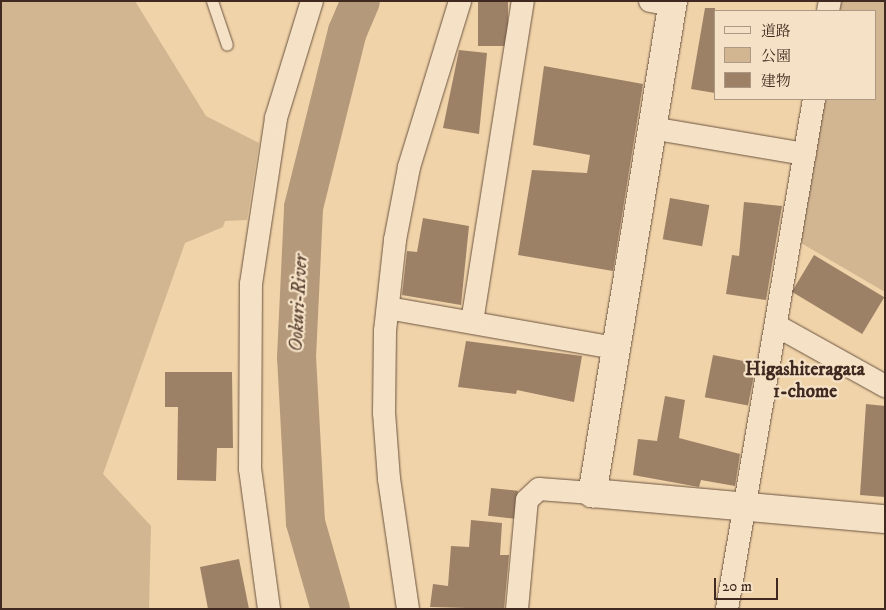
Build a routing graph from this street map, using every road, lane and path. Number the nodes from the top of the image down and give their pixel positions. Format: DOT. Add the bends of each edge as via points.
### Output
graph roads {
  1 [pos="212,1"];
  2 [pos="312,1"];
  3 [pos="460,1"];
  4 [pos="523,1"];
  5 [pos="665,3"];
  6 [pos="227,45"];
  7 [pos="814,100"];
  8 [pos="651,128"];
  9 [pos="805,154"];
  10 [pos="388,308"];
  11 [pos="472,322"];
  12 [pos="777,326"];
  13 [pos="614,348"];
  14 [pos="885,386"];
  15 [pos="592,493"];
  16 [pos="746,506"];
  17 [pos="885,520"];
  18 [pos="269,609"];
  19 [pos="408,609"];
  20 [pos="517,609"];
  21 [pos="727,609"];
  1 -- 6 [label="lane"];
  2 -- 18 [label="street" via="276,118 260,208 250,293 250,469"];
  3 -- 10 [label="street" via="409,166 395,240"];
  4 -- 11 [label="street"];
  5 -- 8 [label="street"];
  7 -- 9 [label="street"];
  8 -- 9 [label="street"];
  8 -- 13 [label="street"];
  9 -- 12 [label="street"];
  10 -- 11 [label="street"];
  10 -- 19 [label="street" via="386,441 396,546"];
  11 -- 13 [label="street"];
  12 -- 14 [label="street"];
  12 -- 16 [label="street"];
  13 -- 15 [label="street"];
  15 -- 16 [label="street"];
  15 -- 20 [label="street" via="539,489 527,500"];
  16 -- 17 [label="street"];
  16 -- 21 [label="street"];
}
